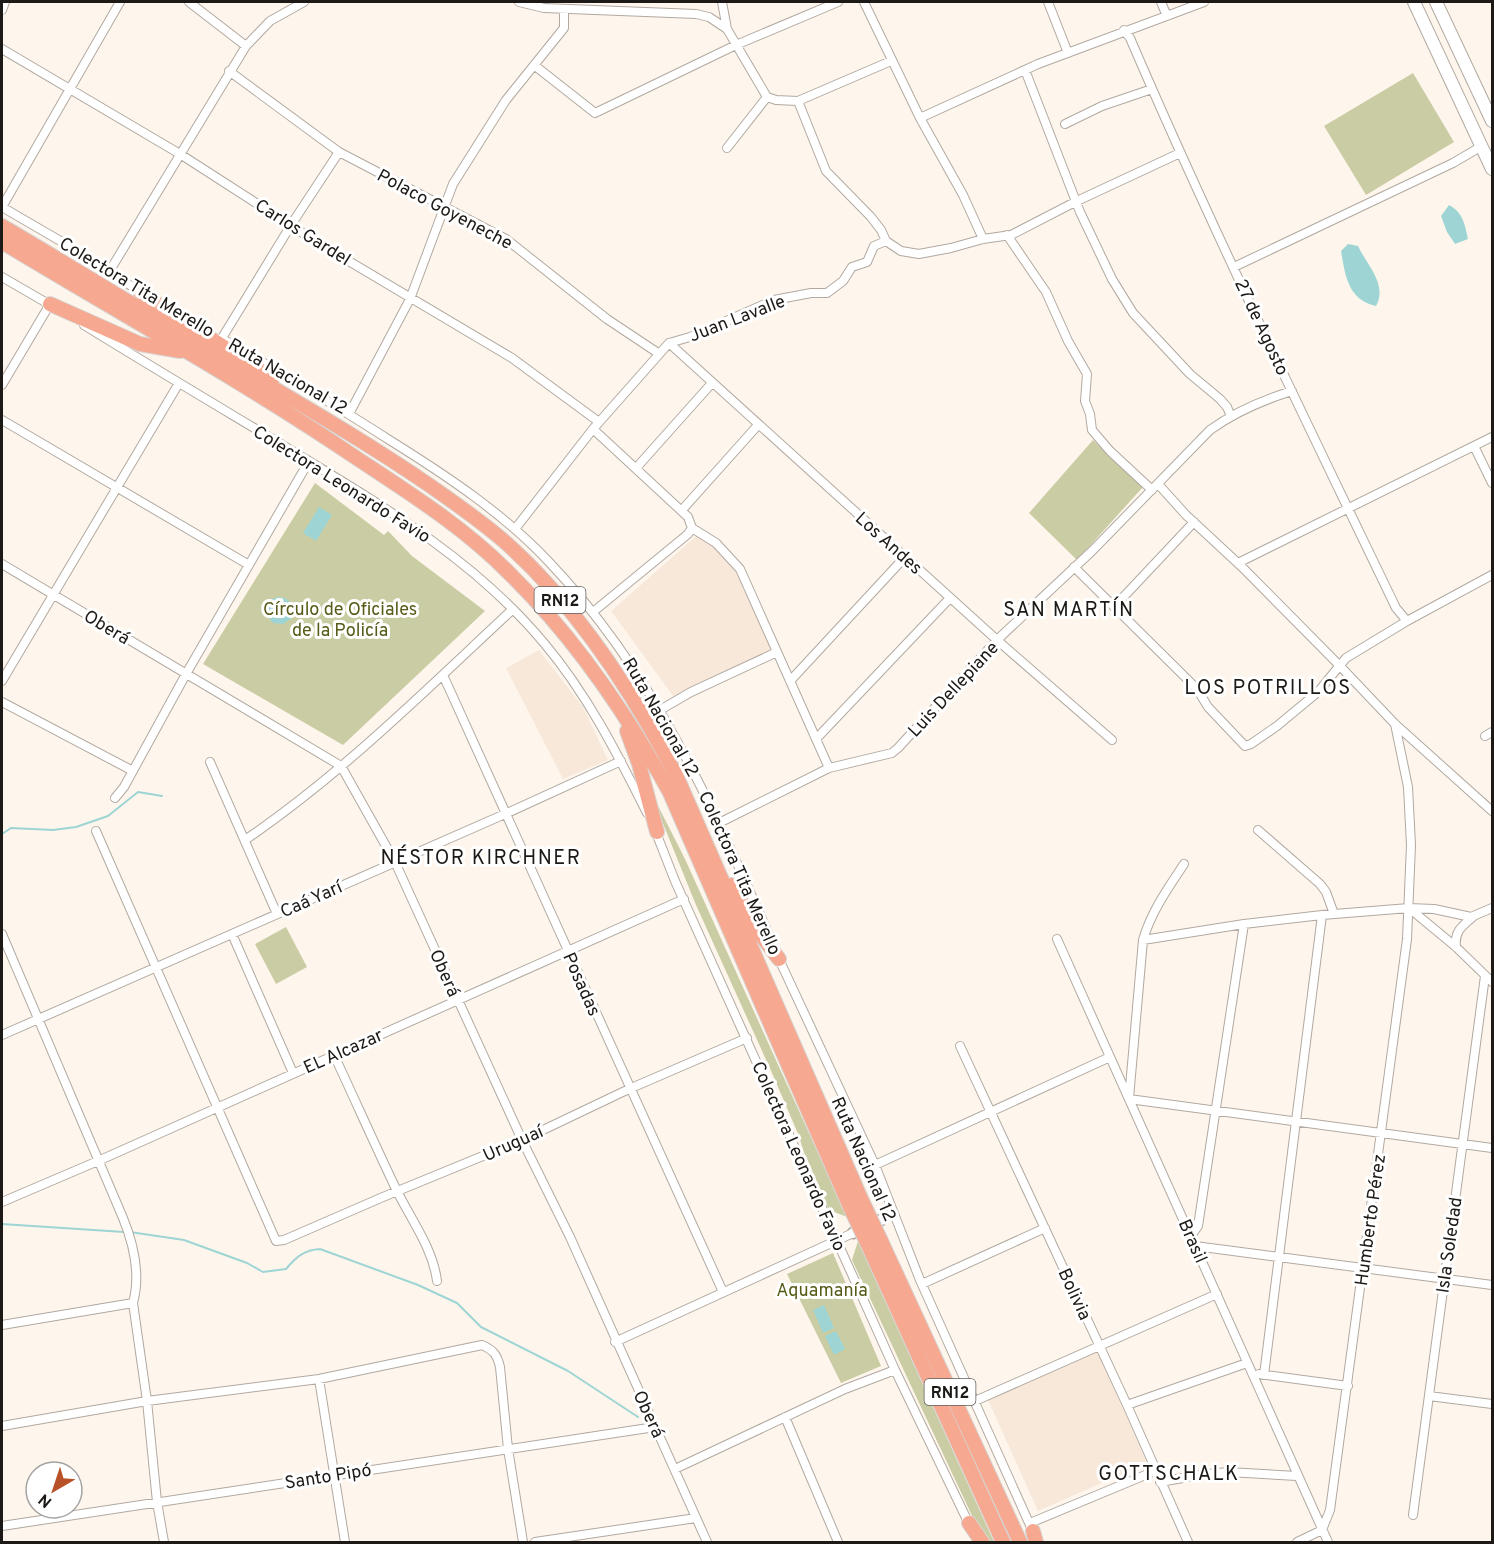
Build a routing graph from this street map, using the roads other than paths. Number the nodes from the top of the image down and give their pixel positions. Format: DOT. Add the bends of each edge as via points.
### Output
graph roads {
  1 [pos="5,2"];
  2 [pos="120,2"];
  3 [pos="189,2"];
  4 [pos="304,2"];
  5 [pos="519,2"];
  6 [pos="722,2"];
  7 [pos="838,2"];
  8 [pos="864,2"];
  9 [pos="1047,2"];
  10 [pos="1161,2"];
  11 [pos="1204,2"];
  12 [pos="1414,2"];
  13 [pos="1436,2"];
  14 [pos="564,9"];
  15 [pos="2,10"];
  16 [pos="1167,16"];
  17 [pos="727,29"];
  18 [pos="1124,30"];
  19 [pos="736,45"];
  20 [pos="246,46"];
  21 [pos="2,49"];
  22 [pos="1068,53"];
  23 [pos="891,61"];
  24 [pos="534,65"];
  25 [pos="1025,70"];
  26 [pos="229,71"];
  27 [pos="70,88"];
  28 [pos="1152,89"];
  29 [pos="767,97"];
  30 [pos="798,100"];
  31 [pos="920,118"];
  32 [pos="1492,121"];
  33 [pos="1065,124"];
  34 [pos="1482,146"];
  35 [pos="727,148"];
  36 [pos="339,152"];
  37 [pos="1180,153"];
  38 [pos="180,154"];
  39 [pos="1492,169"];
  40 [pos="1077,201"];
  41 [pos="2,207"];
  42 [pos="446,207"];
  43 [pos="291,225"];
  44 [pos="2,226"];
  45 [pos="1007,235"];
  46 [pos="983,239"];
  47 [pos="886,241"];
  48 [pos="2,242"];
  49 [pos="1234,267"];
  50 [pos="109,272"];
  51 [pos="2,277"];
  52 [pos="140,292"];
  53 [pos="410,299"];
  54 [pos="50,304"];
  55 [pos="222,338"];
  56 [pos="669,343"];
  57 [pos="188,352"];
  58 [pos="658,353"];
  59 [pos="712,382"];
  60 [pos="179,383"];
  61 [pos="2,386"];
  62 [pos="1292,391"];
  63 [pos="349,414"];
  64 [pos="1231,416"];
  65 [pos="2,420"];
  66 [pos="596,425"];
  67 [pos="758,425"];
  68 [pos="350,434"];
  69 [pos="1492,437"];
  70 [pos="1474,446"];
  71 [pos="309,461"];
  72 [pos="637,467"];
  73 [pos="1492,483"];
  74 [pos="117,487"];
  75 [pos="1155,487"];
  76 [pos="1348,508"];
  77 [pos="682,510"];
  78 [pos="1194,522"];
  79 [pos="692,528"];
  80 [pos="515,530"];
  81 [pos="905,557"];
  82 [pos="1238,563"];
  83 [pos="2,564"];
  84 [pos="249,565"];
  85 [pos="1074,567"];
  86 [pos="1492,575"];
  87 [pos="53,595"];
  88 [pos="950,598"];
  89 [pos="1114,607"];
  90 [pos="513,609"];
  91 [pos="593,612"];
  92 [pos="1407,621"];
  93 [pos="997,640"];
  94 [pos="777,652"];
  95 [pos="1339,665"];
  96 [pos="186,674"];
  97 [pos="442,675"];
  98 [pos="2,681"];
  99 [pos="790,681"];
  100 [pos="2,702"];
  101 [pos="617,707"];
  102 [pos="660,710"];
  103 [pos="1395,724"];
  104 [pos="816,739"];
  105 [pos="1112,740"];
  106 [pos="621,761"];
  107 [pos="210,762"];
  108 [pos="341,766"];
  109 [pos="829,768"];
  110 [pos="133,771"];
  111 [pos="115,798"];
  112 [pos="1492,812"];
  113 [pos="505,814"];
  114 [pos="718,823"];
  115 [pos="699,829"];
  116 [pos="1258,830"];
  117 [pos="96,831"];
  118 [pos="657,832"];
  119 [pos="245,840"];
  120 [pos="395,862"];
  121 [pos="1184,864"];
  122 [pos="684,899"];
  123 [pos="1409,908"];
  124 [pos="1492,908"];
  125 [pos="278,914"];
  126 [pos="1334,914"];
  127 [pos="1322,915"];
  128 [pos="1474,916"];
  129 [pos="1244,924"];
  130 [pos="2,934"];
  131 [pos="232,934"];
  132 [pos="1057,939"];
  133 [pos="1143,940"];
  134 [pos="1456,947"];
  135 [pos="567,950"];
  136 [pos="779,959"];
  137 [pos="156,967"];
  138 [pos="1489,979"];
  139 [pos="457,999"];
  140 [pos="38,1020"];
  141 [pos="2,1035"];
  142 [pos="747,1038"];
  143 [pos="960,1046"];
  144 [pos="334,1055"];
  145 [pos="1110,1057"];
  146 [pos="293,1073"];
  147 [pos="629,1089"];
  148 [pos="1129,1099"];
  149 [pos="217,1108"];
  150 [pos="1216,1110"];
  151 [pos="991,1111"];
  152 [pos="1296,1121"];
  153 [pos="1382,1133"];
  154 [pos="522,1140"];
  155 [pos="1462,1144"];
  156 [pos="1492,1148"];
  157 [pos="98,1161"];
  158 [pos="875,1165"];
  159 [pos="397,1192"];
  160 [pos="2,1202"];
  161 [pos="856,1204"];
  162 [pos="895,1214"];
  163 [pos="881,1220"];
  164 [pos="1045,1228"];
  165 [pos="853,1233"];
  166 [pos="1191,1236"];
  167 [pos="837,1241"];
  168 [pos="875,1244"];
  169 [pos="1195,1246"];
  170 [pos="1279,1257"];
  171 [pos="1364,1268"];
  172 [pos="1444,1279"];
  173 [pos="437,1281"];
  174 [pos="922,1284"];
  175 [pos="1492,1285"];
  176 [pos="723,1292"];
  177 [pos="1217,1294"];
  178 [pos="134,1299"];
  179 [pos="2,1325"];
  180 [pos="615,1342"];
  181 [pos="1100,1347"];
  182 [pos="1247,1363"];
  183 [pos="895,1370"];
  184 [pos="1252,1373"];
  185 [pos="1264,1375"];
  186 [pos="319,1379"];
  187 [pos="1348,1386"];
  188 [pos="1429,1396"];
  189 [pos="147,1401"];
  190 [pos="975,1401"];
  191 [pos="1492,1404"];
  192 [pos="1126,1405"];
  193 [pos="785,1417"];
  194 [pos="2,1426"];
  195 [pos="655,1427"];
  196 [pos="508,1449"];
  197 [pos="675,1469"];
  198 [pos="1155,1471"];
  199 [pos="334,1475"];
  200 [pos="1297,1476"];
  201 [pos="1160,1482"];
  202 [pos="158,1502"];
  203 [pos="1413,1515"];
  204 [pos="696,1518"];
  205 [pos="969,1523"];
  206 [pos="2,1526"];
  207 [pos="1322,1530"];
  208 [pos="1034,1535"];
  209 [pos="164,1542"];
  210 [pos="345,1542"];
  211 [pos="523,1542"];
  212 [pos="535,1542"];
  213 [pos="706,1542"];
  214 [pos="838,1542"];
  215 [pos="980,1542"];
  216 [pos="1003,1542"];
  217 [pos="1020,1542"];
  218 [pos="1188,1542"];
  219 [pos="1297,1542"];
  220 [pos="1328,1542"];
  1 -- 15 [label="street"];
  2 -- 27 [label="street"];
  3 -- 20 [label="street"];
  4 -- 20 [label="street" via="270,21"];
  5 -- 14 [label="street"];
  6 -- 17 [label="street"];
  7 -- 19 [label="street"];
  8 -- 23 [label="street"];
  9 -- 22 [label="street"];
  10 -- 16 [label="street"];
  11 -- 16 [label="street"];
  12 -- 34 [label="main road"];
  13 -- 32 [label="main road"];
  14 -- 17 [label="street" via="696,14"];
  14 -- 24 [label="street" via="564,28"];
  16 -- 18 [label="street"];
  17 -- 19 [label="street"];
  18 -- 22 [label="street"];
  18 -- 28 [label="street, 27 de Agosto"];
  19 -- 24 [label="street" via="595,112"];
  19 -- 29 [label="street"];
  20 -- 26 [label="street"];
  21 -- 27 [label="street, Carlos Gardel"];
  22 -- 25 [label="street"];
  23 -- 30 [label="street"];
  23 -- 31 [label="street"];
  24 -- 42 [label="street" via="470,155 453,184"];
  25 -- 31 [label="street"];
  25 -- 40 [label="street"];
  26 -- 36 [label="street, Polaco Goyeneche"];
  26 -- 38 [label="street"];
  27 -- 38 [label="street, Carlos Gardel"];
  27 -- 41 [label="street"];
  28 -- 33 [label="street"];
  28 -- 37 [label="street, 27 de Agosto"];
  29 -- 30 [label="street"];
  29 -- 35 [label="street"];
  30 -- 47 [label="street" via="826,171 871,217"];
  31 -- 46 [label="street"];
  34 -- 39 [label="main road"];
  34 -- 49 [label="street"];
  36 -- 42 [label="street, Polaco Goyeneche"];
  36 -- 43 [label="street"];
  37 -- 40 [label="street"];
  37 -- 49 [label="street, 27 de Agosto"];
  38 -- 43 [label="street, Carlos Gardel"];
  38 -- 50 [label="street"];
  40 -- 45 [label="street"];
  40 -- 64 [label="street" via="1132,313 1190,374 1220,399"];
  41 -- 50 [label="street, Colectora Tita Merello"];
  42 -- 53 [label="street"];
  42 -- 58 [label="street, Polaco Goyeneche" via="506,239 607,319"];
  43 -- 53 [label="street, Carlos Gardel"];
  43 -- 55 [label="street"];
  44 -- 68 [label="highway, Ruta Nacional 12 / RN12"];
  45 -- 46 [label="street"];
  45 -- 75 [label="street" via="1046,292 1087,374 1085,401 1092,430 1110,451"];
  46 -- 47 [label="street" via="919,254 901,251"];
  47 -- 56 [label="street, Juan Lavalle" via="874,246 867,262 852,267 827,293 774,300"];
  48 -- 57 [label="highway, Ruta Nacional 12 / RN12"];
  49 -- 62 [label="street, 27 de Agosto"];
  50 -- 52 [label="street, Colectora Tita Merello"];
  51 -- 54 [label="street, Colectora Leonardo Favio"];
  52 -- 55 [label="street, Colectora Tita Merello"];
  52 -- 68 [label="highway" via="312,404"];
  53 -- 63 [label="street"];
  53 -- 66 [label="street, Carlos Gardel" via="512,358"];
  54 -- 57 [label="highway" via="140,344"];
  54 -- 60 [label="street, Colectora Leonardo Favio"];
  54 -- 61 [label="street"];
  55 -- 63 [label="street, Colectora Tita Merello"];
  56 -- 58 [label="street, Juan Lavalle"];
  56 -- 59 [label="street, Los Andes"];
  57 -- 101 [label="highway, Ruta Nacional 12 / RN12" via="295,416 452,523 510,573 554,622"];
  58 -- 66 [label="street, Juan Lavalle"];
  59 -- 67 [label="street, Los Andes"];
  59 -- 72 [label="street"];
  60 -- 71 [label="street, Colectora Leonardo Favio"];
  60 -- 74 [label="street"];
  62 -- 64 [label="street, Luis Dellepiane"];
  62 -- 76 [label="street, 27 de Agosto"];
  63 -- 80 [label="street, Colectora Tita Merello" via="463,487"];
  64 -- 75 [label="street, Luis Dellepiane" via="1210,430"];
  65 -- 74 [label="street"];
  66 -- 72 [label="street, Carlos Gardel"];
  66 -- 80 [label="street, Juan Lavalle"];
  67 -- 77 [label="street"];
  67 -- 81 [label="street, Los Andes"];
  68 -- 115 [label="highway, Ruta Nacional 12 / RN12" via="461,507 505,542 568,609 605,657 659,741"];
  69 -- 70 [label="street"];
  70 -- 73 [label="street"];
  70 -- 76 [label="street"];
  71 -- 84 [label="street"];
  71 -- 90 [label="street, Colectora Leonardo Favio" via="411,524 470,568"];
  72 -- 77 [label="street, Carlos Gardel"];
  74 -- 84 [label="street"];
  74 -- 87 [label="street"];
  75 -- 78 [label="street"];
  75 -- 85 [label="street, Luis Dellepiane"];
  76 -- 82 [label="street"];
  76 -- 92 [label="street, 27 de Agosto" via="1396,608"];
  77 -- 79 [label="street, Carlos Gardel"];
  78 -- 82 [label="street"];
  78 -- 89 [label="street"];
  79 -- 91 [label="street"];
  79 -- 94 [label="street, Carlos Gardel" via="716,543 740,569"];
  80 -- 91 [label="street, Colectora Tita Merello" via="549,561"];
  81 -- 88 [label="street, Los Andes"];
  81 -- 99 [label="street"];
  82 -- 95 [label="street"];
  83 -- 87 [label="street, Oberá"];
  84 -- 96 [label="street"];
  85 -- 89 [label="street"];
  85 -- 93 [label="street, Luis Dellepiane"];
  86 -- 92 [label="street"];
  87 -- 96 [label="street, Oberá"];
  87 -- 98 [label="street"];
  88 -- 93 [label="street, Los Andes"];
  88 -- 104 [label="street"];
  89 -- 95 [label="street" via="1184,675 1245,746 1298,709 1328,682"];
  90 -- 97 [label="street"];
  90 -- 106 [label="street, Colectora Leonardo Favio" via="544,643 584,698"];
  91 -- 102 [label="street, Colectora Tita Merello"];
  92 -- 95 [label="street"];
  93 -- 105 [label="street, Los Andes"];
  93 -- 109 [label="street, Luis Dellepiane" via="892,753"];
  94 -- 99 [label="street, Carlos Gardel"];
  94 -- 102 [label="street"];
  95 -- 103 [label="street"];
  96 -- 108 [label="street, Oberá"];
  96 -- 110 [label="street"];
  97 -- 108 [label="street"];
  97 -- 113 [label="street, Posadas"];
  99 -- 104 [label="street, Carlos Gardel"];
  100 -- 110 [label="street"];
  101 -- 118 [label="highway" via="639,764"];
  101 -- 161 [label="highway, Ruta Nacional 12 / RN12" via="670,793"];
  102 -- 114 [label="street, Colectora Tita Merello"];
  103 -- 112 [label="street"];
  103 -- 123 [label="street, Humberto Pérez" via="1408,787"];
  104 -- 109 [label="street, Carlos Gardel"];
  106 -- 113 [label="street, Caá Yarí"];
  106 -- 118 [label="street, Colectora Leonardo Favio"];
  107 -- 119 [label="street"];
  108 -- 119 [label="street"];
  108 -- 120 [label="street, Oberá"];
  109 -- 114 [label="street, Luis Dellepiane"];
  110 -- 111 [label="street"];
  113 -- 120 [label="street, Caá Yarí"];
  113 -- 135 [label="street, Posadas"];
  114 -- 136 [label="street, Colectora Tita Merello"];
  115 -- 136 [label="highway" via="758,931"];
  115 -- 161 [label="highway, Ruta Nacional 12 / RN12"];
  116 -- 126 [label="street" via="1320,884"];
  117 -- 137 [label="street"];
  118 -- 122 [label="street, Colectora Leonardo Favio"];
  119 -- 125 [label="street"];
  120 -- 125 [label="street, Caá Yarí"];
  120 -- 139 [label="street, Oberá"];
  121 -- 133 [label="street" via="1156,907"];
  122 -- 135 [label="street, EL Alcazar"];
  122 -- 142 [label="street, Colectora Leonardo Favio"];
  123 -- 126 [label="street"];
  123 -- 128 [label="street"];
  123 -- 134 [label="street"];
  123 -- 153 [label="street, Humberto Pérez"];
  124 -- 128 [label="street"];
  125 -- 131 [label="street, Caá Yarí"];
  126 -- 127 [label="street"];
  127 -- 129 [label="street"];
  127 -- 152 [label="street"];
  128 -- 134 [label="street" via="1458,932"];
  129 -- 133 [label="street"];
  129 -- 150 [label="street"];
  130 -- 140 [label="street"];
  131 -- 137 [label="street, Caá Yarí"];
  131 -- 146 [label="street"];
  132 -- 145 [label="street, Brasil"];
  133 -- 148 [label="street"];
  134 -- 138 [label="street"];
  135 -- 139 [label="street, EL Alcazar"];
  135 -- 147 [label="street, Posadas"];
  136 -- 158 [label="street, Colectora Tita Merello"];
  137 -- 140 [label="street, Caá Yarí"];
  137 -- 149 [label="street"];
  138 -- 155 [label="street, Isla Soledad"];
  139 -- 144 [label="street, EL Alcazar"];
  139 -- 154 [label="street, Oberá"];
  140 -- 141 [label="street, Caá Yarí"];
  140 -- 157 [label="street"];
  142 -- 147 [label="street, Uruguaí"];
  142 -- 167 [label="street, Colectora Leonardo Favio"];
  143 -- 151 [label="street, Bolivia"];
  144 -- 146 [label="street, EL Alcazar"];
  144 -- 159 [label="street"];
  145 -- 148 [label="street, Brasil"];
  145 -- 151 [label="street"];
  146 -- 149 [label="street, EL Alcazar"];
  147 -- 154 [label="street, Uruguaí"];
  147 -- 176 [label="street, Posadas"];
  148 -- 150 [label="street"];
  148 -- 166 [label="street, Brasil"];
  149 -- 157 [label="street, EL Alcazar"];
  149 -- 159 [label="street, Uruguaí" via="276,1241"];
  150 -- 152 [label="street"];
  150 -- 166 [label="street" via="1198,1226"];
  151 -- 158 [label="street"];
  151 -- 164 [label="street, Bolivia"];
  152 -- 153 [label="street"];
  152 -- 170 [label="street"];
  153 -- 155 [label="street"];
  153 -- 171 [label="street, Humberto Pérez"];
  154 -- 159 [label="street, Uruguaí"];
  154 -- 180 [label="street, Oberá" via="570,1237"];
  155 -- 156 [label="street"];
  155 -- 172 [label="street, Isla Soledad"];
  157 -- 160 [label="street, EL Alcazar"];
  157 -- 178 [label="street" via="130,1235 138,1278"];
  158 -- 162 [label="street, Colectora Tita Merello"];
  159 -- 173 [label="street" via="415,1222"];
  161 -- 168 [label="highway, Ruta Nacional 12 / RN12, bridge"];
  162 -- 163 [label="street"];
  162 -- 174 [label="street, Colectora Tita Merello"];
  163 -- 165 [label="street"];
  164 -- 174 [label="street"];
  164 -- 181 [label="street, Bolivia"];
  165 -- 167 [label="street"];
  166 -- 169 [label="street, Brasil"];
  167 -- 176 [label="street"];
  167 -- 183 [label="street, Colectora Leonardo Favio"];
  168 -- 216 [label="highway, Ruta Nacional 12 / RN12"];
  168 -- 217 [label="highway, Ruta Nacional 12 / RN12"];
  169 -- 170 [label="street"];
  169 -- 177 [label="street, Brasil"];
  170 -- 171 [label="street"];
  170 -- 185 [label="street"];
  171 -- 172 [label="street"];
  171 -- 187 [label="street, Humberto Pérez"];
  172 -- 175 [label="street"];
  172 -- 188 [label="street, Isla Soledad"];
  174 -- 190 [label="street, Colectora Tita Merello"];
  176 -- 180 [label="street"];
  177 -- 181 [label="street"];
  177 -- 182 [label="street, Brasil"];
  178 -- 179 [label="street"];
  178 -- 189 [label="street"];
  180 -- 195 [label="street, Oberá"];
  181 -- 190 [label="street"];
  181 -- 192 [label="street, Bolivia"];
  182 -- 184 [label="street, Brasil"];
  182 -- 192 [label="street"];
  183 -- 193 [label="street"];
  183 -- 205 [label="street, Colectora Leonardo Favio"];
  184 -- 185 [label="street"];
  184 -- 200 [label="street, Brasil"];
  185 -- 187 [label="street"];
  186 -- 189 [label="street"];
  186 -- 196 [label="street" via="482,1345 498,1356"];
  186 -- 199 [label="street"];
  187 -- 207 [label="street, Humberto Pérez" via="1330,1510"];
  188 -- 191 [label="street"];
  188 -- 203 [label="street, Isla Soledad"];
  189 -- 194 [label="street"];
  189 -- 202 [label="street"];
  190 -- 208 [label="street, Colectora Tita Merello"];
  192 -- 198 [label="street, Bolivia"];
  193 -- 197 [label="street"];
  193 -- 214 [label="street"];
  195 -- 196 [label="street, Santo Pipó"];
  195 -- 197 [label="street, Oberá"];
  196 -- 199 [label="street, Santo Pipó"];
  196 -- 211 [label="street"];
  197 -- 204 [label="street, Oberá"];
  198 -- 201 [label="street, Bolivia"];
  198 -- 208 [label="street"];
  199 -- 202 [label="street, Santo Pipó"];
  199 -- 210 [label="street"];
  200 -- 201 [label="street" via="1228,1472"];
  200 -- 207 [label="street, Brasil"];
  201 -- 218 [label="street, Bolivia"];
  202 -- 206 [label="street, Santo Pipó"];
  202 -- 209 [label="street"];
  204 -- 212 [label="street"];
  204 -- 213 [label="street, Oberá"];
  205 -- 215 [label="highway"];
  207 -- 219 [label="street"];
  207 -- 220 [label="street, Brasil"];
}
